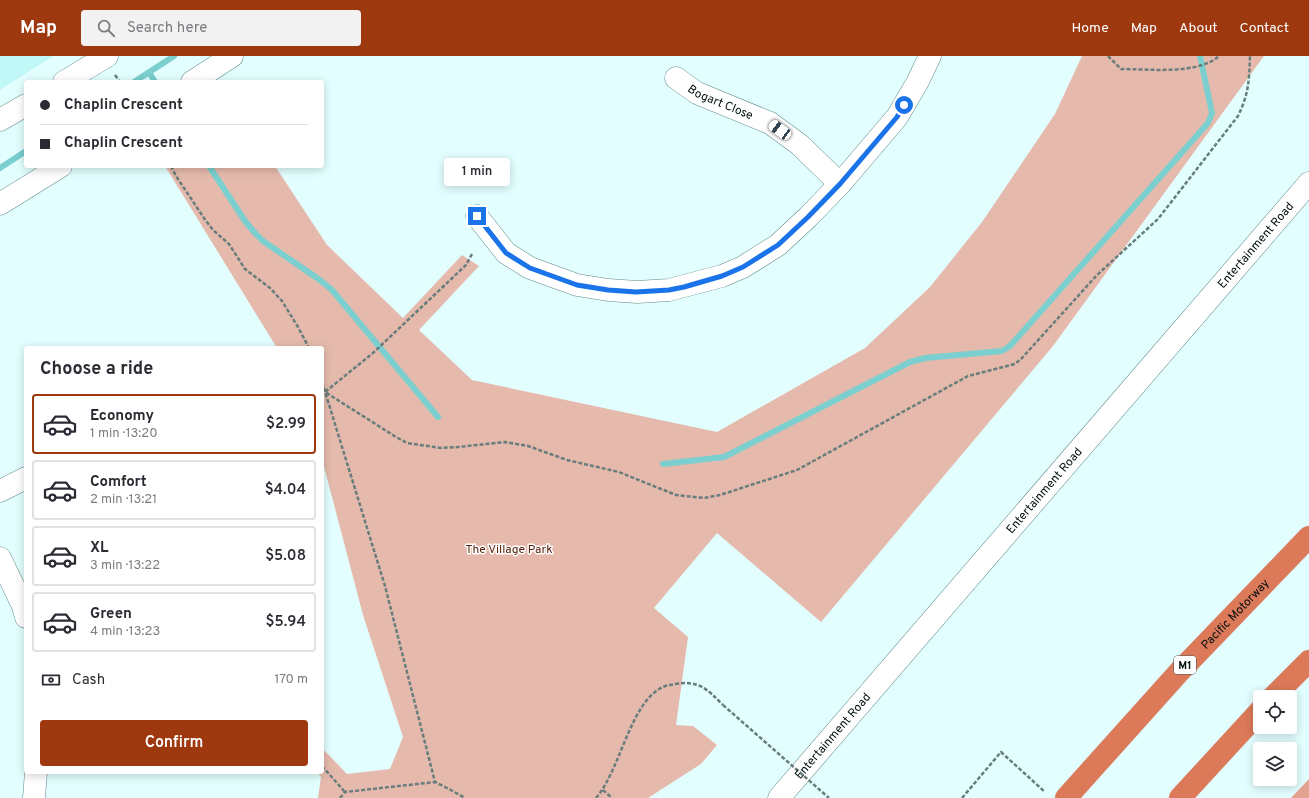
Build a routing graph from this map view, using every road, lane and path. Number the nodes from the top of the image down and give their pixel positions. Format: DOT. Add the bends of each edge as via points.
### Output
graph roads {
  1 [pos="107,56"];
  2 [pos="232,56"];
  3 [pos="930,56"];
  4 [pos="1108,56"];
  5 [pos="1219,56"];
  6 [pos="1250,56"];
  7 [pos="116,75"];
  8 [pos="676,78"];
  9 [pos="67,80"];
  10 [pos="119,80"];
  11 [pos="195,80"];
  12 [pos="24,105"];
  13 [pos="0,120"];
  14 [pos="58,168"];
  15 [pos="172,168"];
  16 [pos="1309,183"];
  17 [pos="840,184"];
  18 [pos="0,204"];
  19 [pos="477,216"];
  20 [pos="472,254"];
  21 [pos="308,346"];
  22 [pos="324,389"];
  23 [pos="325,392"];
  24 [pos="24,479"];
  25 [pos="0,491"];
  26 [pos="1309,537"];
  27 [pos="0,558"];
  28 [pos="24,610"];
  29 [pos="1309,661"];
  30 [pos="1280,690"];
  31 [pos="1253,719"];
  32 [pos="324,768"];
  33 [pos="36,774"];
  34 [pos="435,782"];
  35 [pos="603,790"];
  36 [pos="345,792"];
  37 [pos="1056,795"];
  38 [pos="34,798"];
  39 [pos="340,798"];
  40 [pos="465,798"];
  41 [pos="596,798"];
  42 [pos="612,798"];
  43 [pos="779,798"];
  44 [pos="829,798"];
  45 [pos="962,798"];
  46 [pos="1180,798"];
  1 -- 9 [label="street"];
  2 -- 11 [label="street"];
  3 -- 17 [label="street" via="897,117"];
  4 -- 5 [label="path" via="1121,69 1188,69 1214,61"];
  6 -- 23 [label="path" via="1248,88 1238,116 1158,219 1097,275 1022,358 1015,364 968,376 797,470 720,495 704,498 676,495 619,472 567,460 528,446 504,442 441,448 407,443"];
  7 -- 10 [label="path"];
  8 -- 17 [label="street, Bogart Close" via="697,94 770,123 800,145"];
  12 -- 13 [label="street"];
  14 -- 18 [label="street"];
  15 -- 21 [label="path" via="209,225 229,244 245,269 282,301"];
  16 -- 43 [label="street, Entertainment Road"];
  17 -- 19 [label="street" via="778,245 743,267 722,276 669,290 636,292 601,289 577,285 530,268 506,253"];
  20 -- 23 [label="path" via="466,265 373,353"];
  22 -- 23 [label="path"];
  23 -- 34 [label="path" via="385,586"];
  24 -- 25 [label="street"];
  26 -- 37 [label="highway, Pacific Motorway / M1"];
  27 -- 28 [label="street"];
  29 -- 30 [label="highway"];
  31 -- 46 [label="highway"];
  32 -- 36 [label="path"];
  33 -- 38 [label="street"];
  34 -- 36 [label="path"];
  34 -- 40 [label="path"];
  35 -- 41 [label="path"];
  35 -- 42 [label="path"];
  35 -- 44 [label="path, bridge" via="638,711 663,687 683,683 695,684 708,690"];
  36 -- 39 [label="path"];
  37 -- 45 [label="path" via="1001,752"];
}
